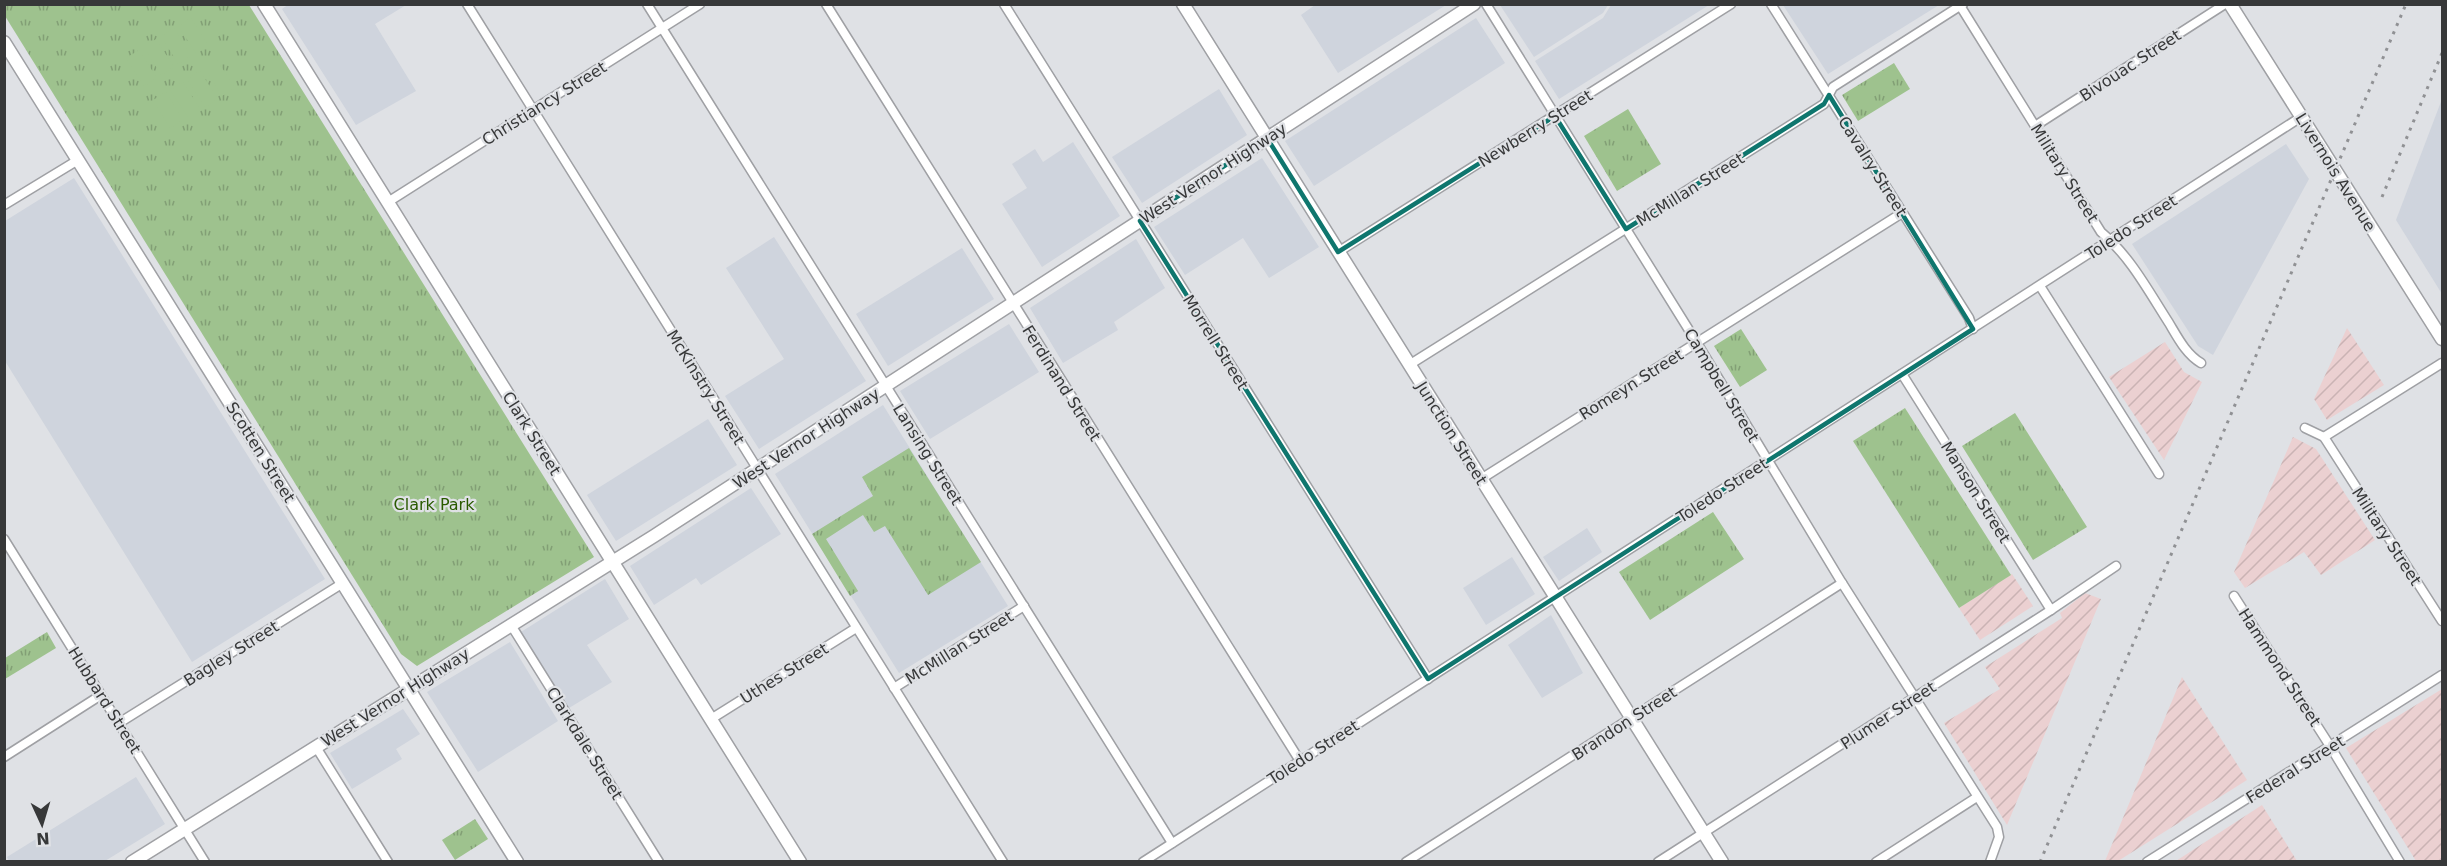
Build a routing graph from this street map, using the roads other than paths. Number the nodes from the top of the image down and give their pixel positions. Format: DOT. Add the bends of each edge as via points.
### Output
graph roads {
  1 [pos="467,4"];
  2 [pos="647,4"];
  3 [pos="700,4"];
  4 [pos="826,4"];
  5 [pos="1004,4"];
  6 [pos="1183,4"];
  7 [pos="1473,4"];
  8 [pos="1486,4"];
  9 [pos="1731,4"];
  10 [pos="1771,4"];
  11 [pos="2225,4"];
  12 [pos="2230,4"];
  13 [pos="265,5"];
  14 [pos="1960,5"];
  15 [pos="662,29"];
  16 [pos="4,42"];
  17 [pos="1828,95"];
  18 [pos="533,110"];
  19 [pos="1555,116"];
  20 [pos="2301,117"];
  21 [pos="2035,126"];
  22 [pos="1267,138"];
  23 [pos="78,160"];
  24 [pos="388,202"];
  25 [pos="4,205"];
  26 [pos="1902,213"];
  27 [pos="1140,221"];
  28 [pos="1626,230"];
  29 [pos="2111,240"];
  30 [pos="1338,252"];
  31 [pos="2040,286"];
  32 [pos="1013,304"];
  33 [pos="1973,329"];
  34 [pos="2442,339"];
  35 [pos="1697,343"];
  36 [pos="2201,363"];
  37 [pos="2442,363"];
  38 [pos="1409,365"];
  39 [pos="1902,375"];
  40 [pos="886,386"];
  41 [pos="2305,428"];
  42 [pos="2324,437"];
  43 [pos="1767,461"];
  44 [pos="758,469"];
  45 [pos="2159,474"];
  46 [pos="1481,479"];
  47 [pos="4,539"];
  48 [pos="613,562"];
  49 [pos="2116,566"];
  50 [pos="343,583"];
  51 [pos="1842,583"];
  52 [pos="2234,596"];
  53 [pos="1556,597"];
  54 [pos="1024,606"];
  55 [pos="2051,610"];
  56 [pos="2442,621"];
  57 [pos="511,625"];
  58 [pos="856,628"];
  59 [pos="2442,675"];
  60 [pos="1428,679"];
  61 [pos="894,688"];
  62 [pos="409,689"];
  63 [pos="101,695"];
  64 [pos="1914,698"];
  65 [pos="1632,718"];
  66 [pos="711,719"];
  67 [pos="119,723"];
  68 [pos="2330,746"];
  69 [pos="316,747"];
  70 [pos="4,757"];
  71 [pos="1300,761"];
  72 [pos="1977,797"];
  73 [pos="184,829"];
  74 [pos="1703,832"];
  75 [pos="1172,843"];
  76 [pos="132,861"];
  77 [pos="205,861"];
  78 [pos="388,861"];
  79 [pos="517,861"];
  80 [pos="659,861"];
  81 [pos="800,861"];
  82 [pos="1003,861"];
  83 [pos="1143,861"];
  84 [pos="1406,861"];
  85 [pos="1658,861"];
  86 [pos="1722,861"];
  87 [pos="1876,861"];
  88 [pos="1990,861"];
  89 [pos="2147,861"];
  90 [pos="2400,861"];
  1 -- 18 [label="street, McKinstry Street"];
  2 -- 15 [label="street, Lansing Street"];
  3 -- 15 [label="street, Christiancy Street"];
  4 -- 32 [label="street, Ferdinand Street"];
  5 -- 27 [label="street, Morrell Street"];
  6 -- 22 [label="street, Junction Street"];
  7 -- 22 [label="street, West Vernor Highway"];
  8 -- 19 [label="street, Campbell Street"];
  9 -- 19 [label="street, Newberry Street"];
  10 -- 17 [label="street, Cavalry Street"];
  11 -- 21 [label="street, Bivouac Street"];
  12 -- 20 [label="street, Livernois Avenue"];
  13 -- 24 [label="street, Clark Street"];
  14 -- 17 [label="street, McMillan Street" via="1833,87"];
  14 -- 21 [label="street, Military Street"];
  15 -- 18 [label="street, Christiancy Street"];
  15 -- 40 [label="street, Lansing Street"];
  16 -- 23 [label="street, Scotten Street"];
  17 -- 26 [label="street, Cavalry Street"];
  17 -- 28 [label="street, McMillan Street" via="1824,104"];
  18 -- 24 [label="street, Christiancy Street"];
  18 -- 44 [label="street, McKinstry Street"];
  19 -- 28 [label="street, Campbell Street"];
  19 -- 30 [label="street, Newberry Street"];
  20 -- 29 [label="street, Toledo Street"];
  20 -- 34 [label="street, Livernois Avenue"];
  21 -- 29 [label="street, Military Street" via="2101,232"];
  22 -- 27 [label="street, West Vernor Highway"];
  22 -- 30 [label="street, Junction Street"];
  23 -- 25 [label="street"];
  23 -- 50 [label="street, Scotten Street"];
  24 -- 48 [label="street, Clark Street"];
  26 -- 33 [label="street, Cavalry Street"];
  26 -- 35 [label="street, Romeyn Street"];
  27 -- 32 [label="street, West Vernor Highway"];
  27 -- 60 [label="street, Morrell Street"];
  28 -- 35 [label="street, Campbell Street"];
  28 -- 38 [label="street, McMillan Street"];
  29 -- 31 [label="street, Toledo Street"];
  29 -- 36 [label="street, Military Street" via="2187,352"];
  30 -- 38 [label="street, Junction Street"];
  31 -- 33 [label="street, Toledo Street"];
  31 -- 45 [label="street"];
  32 -- 40 [label="street, West Vernor Highway"];
  32 -- 71 [label="street, Ferdinand Street"];
  33 -- 39 [label="street, Toledo Street"];
  35 -- 43 [label="street, Campbell Street"];
  35 -- 46 [label="street, Romeyn Street"];
  37 -- 42 [label="street"];
  38 -- 46 [label="street, Junction Street"];
  39 -- 43 [label="street, Toledo Street"];
  39 -- 55 [label="street, Manson Street"];
  40 -- 44 [label="street, West Vernor Highway"];
  40 -- 54 [label="street, Lansing Street"];
  41 -- 42 [label="street"];
  42 -- 56 [label="street, Military Street"];
  43 -- 51 [label="street, Campbell Street"];
  43 -- 53 [label="street, Toledo Street"];
  44 -- 48 [label="street, West Vernor Highway"];
  44 -- 58 [label="street, McKinstry Street"];
  46 -- 53 [label="street, Junction Street"];
  47 -- 63 [label="street, Hubbard Street"];
  48 -- 57 [label="street, West Vernor Highway"];
  48 -- 66 [label="street, Clark Street"];
  49 -- 55 [label="street, Plumer Street"];
  50 -- 62 [label="street, Scotten Street"];
  50 -- 67 [label="street, Bagley Street"];
  51 -- 64 [label="street, Campbell Street"];
  51 -- 65 [label="street, Brandon Street"];
  52 -- 68 [label="street, Hammond Street"];
  53 -- 60 [label="street, Toledo Street"];
  53 -- 65 [label="street, Junction Street"];
  54 -- 61 [label="street, McMillan Street"];
  54 -- 75 [label="street, Lansing Street"];
  55 -- 64 [label="street, Plumer Street"];
  57 -- 62 [label="street, West Vernor Highway"];
  57 -- 80 [label="street, Clarkdale Street"];
  58 -- 61 [label="street, McKinstry Street"];
  58 -- 66 [label="street, Uthes Street"];
  59 -- 68 [label="street, Federal Street"];
  60 -- 71 [label="street, Toledo Street"];
  61 -- 82 [label="street, McKinstry Street"];
  62 -- 69 [label="street, West Vernor Highway"];
  62 -- 79 [label="street, Scotten Street"];
  63 -- 67 [label="street, Hubbard Street"];
  63 -- 70 [label="street"];
  64 -- 72 [label="street, Campbell Street"];
  64 -- 74 [label="street, Plumer Street"];
  65 -- 74 [label="street, Junction Street"];
  65 -- 84 [label="street, Brandon Street"];
  66 -- 81 [label="street, Clark Street"];
  67 -- 73 [label="street, Hubbard Street"];
  68 -- 89 [label="street, Federal Street"];
  68 -- 90 [label="street, Hammond Street"];
  69 -- 73 [label="street, West Vernor Highway"];
  69 -- 78 [label="street"];
  71 -- 75 [label="street, Toledo Street"];
  72 -- 87 [label="street"];
  72 -- 88 [label="street, Campbell Street" via="1997,827 1999,837"];
  73 -- 76 [label="street, West Vernor Highway"];
  73 -- 77 [label="street, Hubbard Street"];
  74 -- 85 [label="street, Plumer Street"];
  74 -- 86 [label="street, Junction Street"];
  75 -- 83 [label="street, Toledo Street"];
}
